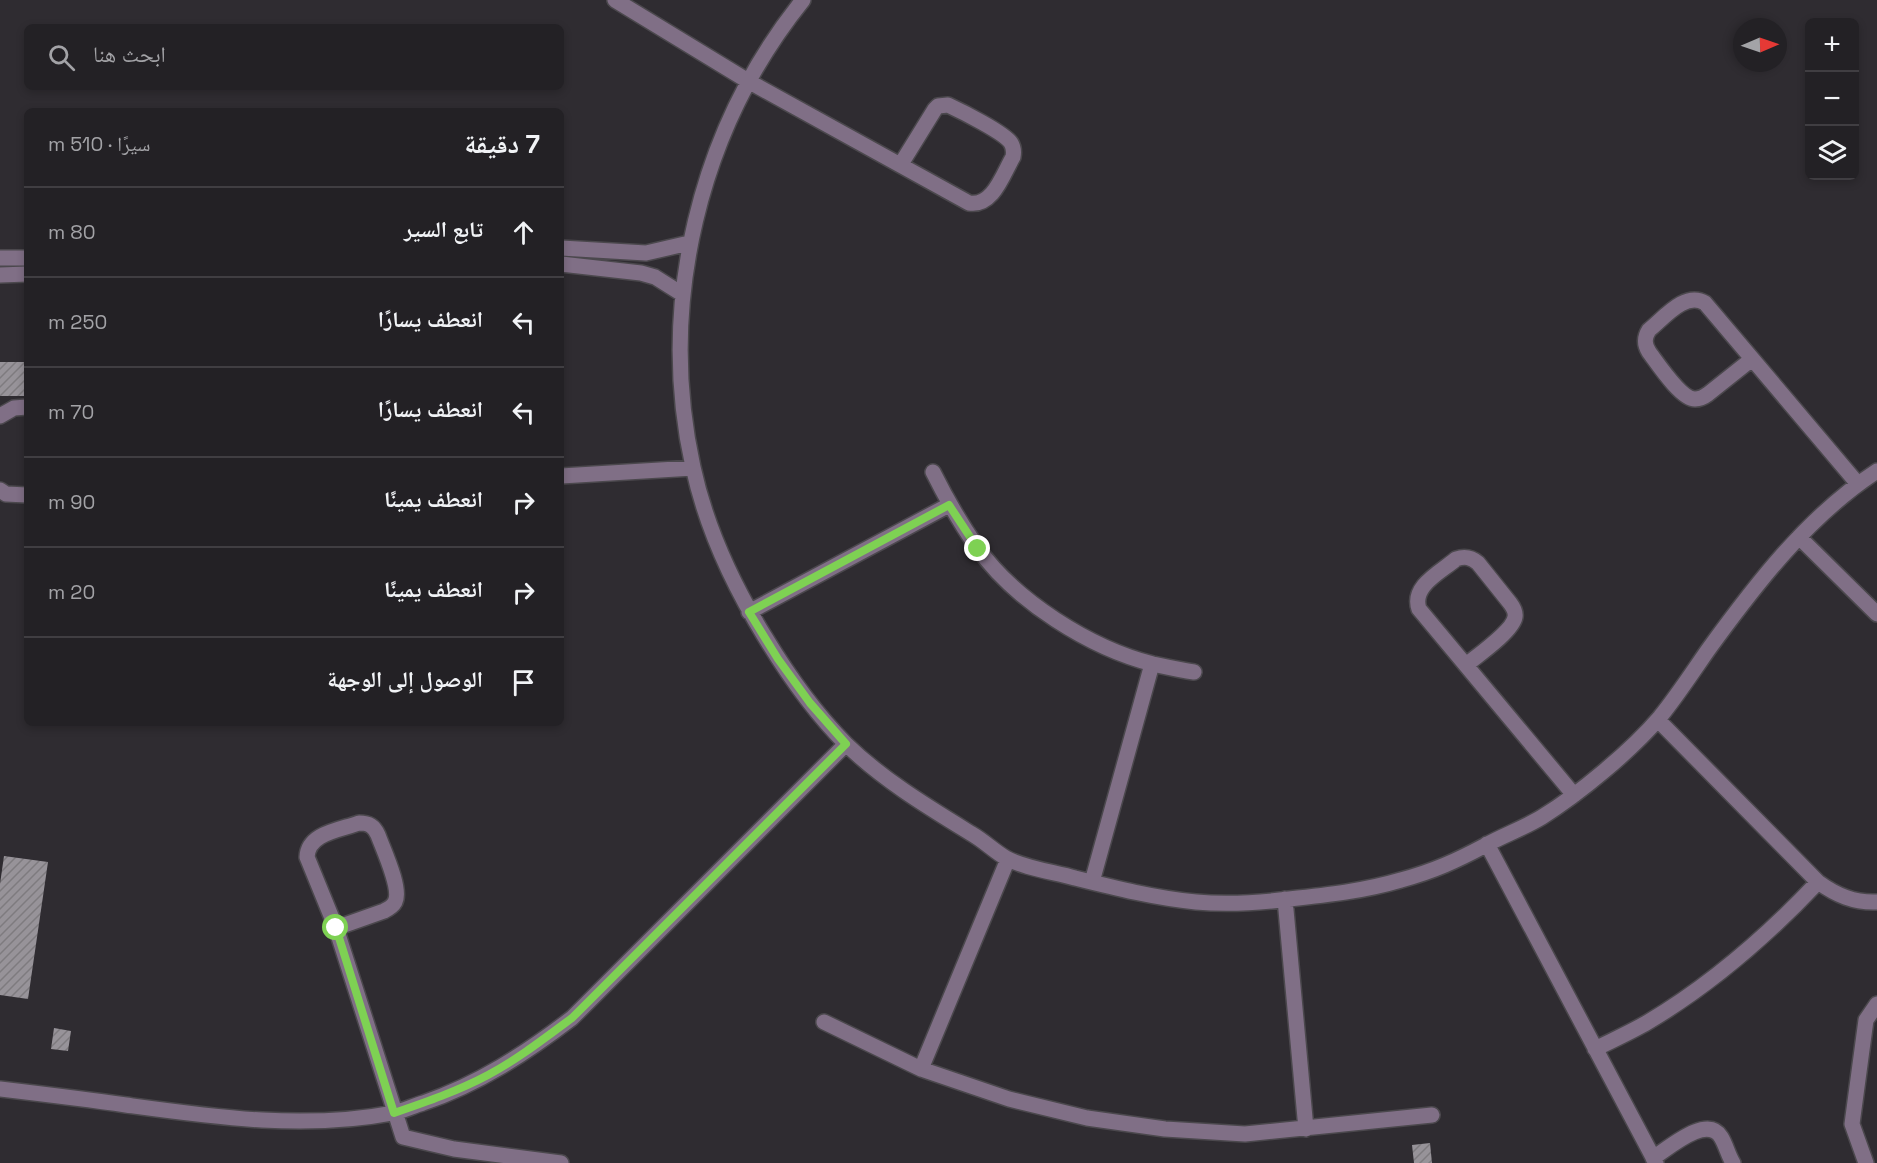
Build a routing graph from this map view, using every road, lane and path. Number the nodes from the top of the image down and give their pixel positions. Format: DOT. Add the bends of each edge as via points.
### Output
graph roads {
  1 [pos="615,0"];
  2 [pos="803,0"];
  3 [pos="748,81"];
  4 [pos="901,164"];
  5 [pos="689,243"];
  6 [pos="564,248"];
  7 [pos="592,251"];
  8 [pos="0,258"];
  9 [pos="24,258"];
  10 [pos="564,264"];
  11 [pos="591,267"];
  12 [pos="24,274"];
  13 [pos="0,275"];
  14 [pos="682,294"];
  15 [pos="1752,359"];
  16 [pos="24,407"];
  17 [pos="0,416"];
  18 [pos="693,468"];
  19 [pos="1877,471"];
  20 [pos="933,472"];
  21 [pos="564,476"];
  22 [pos="1858,484"];
  23 [pos="0,490"];
  24 [pos="24,495"];
  25 [pos="949,505"];
  26 [pos="1799,537"];
  27 [pos="749,612"];
  28 [pos="1877,614"];
  29 [pos="1152,664"];
  30 [pos="1466,665"];
  31 [pos="1194,672"];
  32 [pos="1658,720"];
  33 [pos="846,744"];
  34 [pos="1574,795"];
  35 [pos="1487,844"];
  36 [pos="1008,860"];
  37 [pos="1092,882"];
  38 [pos="1818,882"];
  39 [pos="1285,899"];
  40 [pos="1877,902"];
  41 [pos="336,928"];
  42 [pos="1877,1004"];
  43 [pos="824,1022"];
  44 [pos="1595,1049"];
  45 [pos="921,1069"];
  46 [pos="0,1089"];
  47 [pos="394,1113"];
  48 [pos="1432,1115"];
  49 [pos="1306,1129"];
  50 [pos="1655,1160"];
  51 [pos="561,1163"];
  52 [pos="1733,1163"];
  53 [pos="1866,1163"];
  1 -- 3 [label="street"];
  2 -- 3 [label="street"];
  3 -- 4 [label="street"];
  3 -- 5 [label="street" via="724,132"];
  4 -- 4 [label="street" via="977,204 990,197 1014,151 1004,136 943,104 934,109"];
  5 -- 7 [label="street" via="645,253"];
  5 -- 14 [label="street"];
  6 -- 7 [label="street"];
  7 -- 11 [label="street"];
  8 -- 9 [label="street"];
  10 -- 11 [label="street"];
  11 -- 14 [label="street" via="655,277"];
  12 -- 13 [label="street"];
  14 -- 18 [label="street" via="681,381"];
  15 -- 15 [label="street" via="1698,299 1683,302 1646,335 1649,352 1681,392 1694,399 1708,394"];
  15 -- 22 [label="street"];
  16 -- 17 [label="street"];
  18 -- 21 [label="street"];
  18 -- 27 [label="street" via="722,555"];
  19 -- 22 [label="street"];
  20 -- 25 [label="street"];
  22 -- 26 [label="street"];
  23 -- 24 [label="street"];
  25 -- 27 [label="street"];
  25 -- 29 [label="street" via="978,549 1014,588 1047,614 1102,646"];
  26 -- 28 [label="street"];
  26 -- 32 [label="street" via="1757,585"];
  27 -- 33 [label="street" via="810,703"];
  29 -- 31 [label="street"];
  29 -- 37 [label="street"];
  30 -- 30 [label="street" via="1416,602 1422,587 1462,557 1478,563 1510,603 1515,617 1507,630"];
  30 -- 34 [label="street"];
  32 -- 34 [label="street"];
  32 -- 38 [label="street"];
  33 -- 36 [label="street" via="887,779"];
  33 -- 47 [label="street" via="572,1018 532,1049 488,1075"];
  34 -- 35 [label="street" via="1539,819"];
  35 -- 39 [label="street" via="1455,863 1405,879 1354,892"];
  35 -- 44 [label="street"];
  36 -- 37 [label="street"];
  36 -- 45 [label="street"];
  37 -- 39 [label="street" via="1196,902 1250,904"];
  38 -- 40 [label="street" via="1851,900"];
  38 -- 44 [label="street" via="1720,973 1647,1023"];
  39 -- 49 [label="street"];
  41 -- 41 [label="street" via="307,857 308,849 317,837 365,823 376,829 396,886 395,902 384,911"];
  41 -- 47 [label="street"];
  42 -- 53 [label="street" via="1866,1020 1852,1124"];
  43 -- 45 [label="street"];
  44 -- 50 [label="street"];
  45 -- 49 [label="street" via="1009,1099 1087,1118 1165,1129 1245,1134"];
  46 -- 47 [label="street" via="251,1120 309,1121"];
  47 -- 51 [label="street" via="403,1137 454,1149"];
  48 -- 49 [label="street"];
  50 -- 52 [label="street" via="1698,1129 1711,1128 1721,1136"];
}
